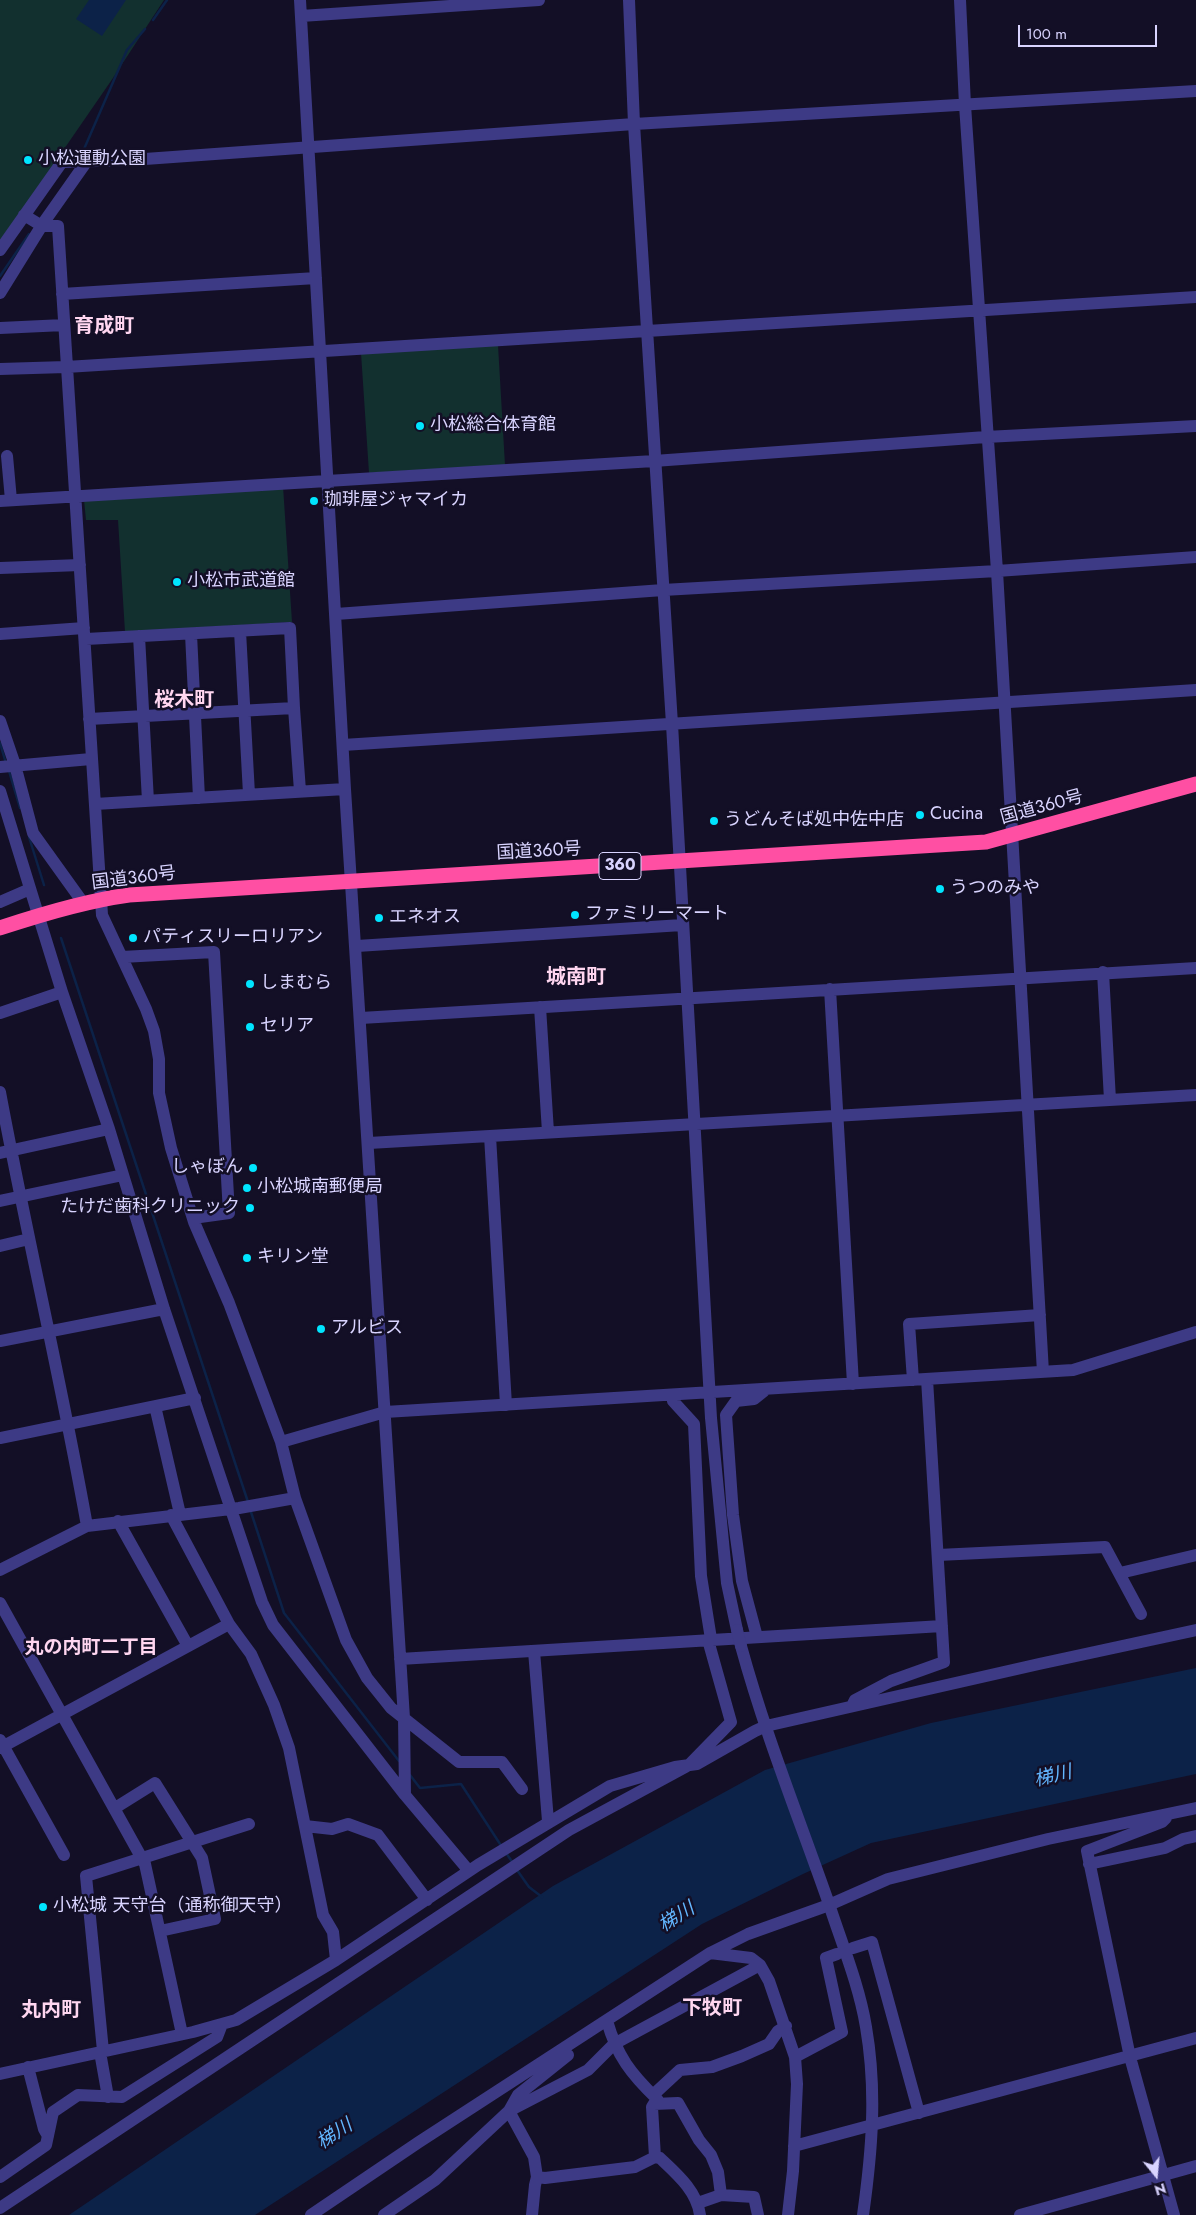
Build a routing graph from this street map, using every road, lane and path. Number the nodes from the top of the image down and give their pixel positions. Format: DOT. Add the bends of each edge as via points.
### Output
graph roads {
  1 [pos="300,0"];
  2 [pos="539,0"];
  3 [pos="629,0"];
  4 [pos="960,0"];
  5 [pos="301,16"];
  6 [pos="1196,91"];
  7 [pos="965,105"];
  8 [pos="634,124"];
  9 [pos="307,146"];
  10 [pos="87,161"];
  11 [pos="35,222"];
  12 [pos="0,250"];
  13 [pos="316,278"];
  14 [pos="0,294"];
  15 [pos="62,294"];
  16 [pos="1196,297"];
  17 [pos="980,311"];
  18 [pos="64,325"];
  19 [pos="0,328"];
  20 [pos="647,332"];
  21 [pos="321,350"];
  22 [pos="66,366"];
  23 [pos="0,369"];
  24 [pos="1196,426"];
  25 [pos="986,437"];
  26 [pos="6,456"];
  27 [pos="654,461"];
  28 [pos="328,481"];
  29 [pos="74,495"];
  30 [pos="5,501"];
  31 [pos="1196,557"];
  32 [pos="80,565"];
  33 [pos="0,568"];
  34 [pos="997,571"];
  35 [pos="662,590"];
  36 [pos="336,614"];
  37 [pos="240,631"];
  38 [pos="0,634"];
  39 [pos="85,634"];
  40 [pos="191,634"];
  41 [pos="139,636"];
  42 [pos="1196,690"];
  43 [pos="1004,702"];
  44 [pos="294,708"];
  45 [pos="245,711"];
  46 [pos="194,714"];
  47 [pos="144,716"];
  48 [pos="89,719"];
  49 [pos="0,721"];
  50 [pos="672,724"];
  51 [pos="343,745"];
  52 [pos="91,759"];
  53 [pos="15,766"];
  54 [pos="0,767"];
  55 [pos="1196,784"];
  56 [pos="345,789"];
  57 [pos="300,792"];
  58 [pos="249,794"];
  59 [pos="199,798"];
  60 [pos="1,799"];
  61 [pos="148,800"];
  62 [pos="94,804"];
  63 [pos="1011,837"];
  64 [pos="678,862"];
  65 [pos="353,882"];
  66 [pos="30,889"];
  67 [pos="101,900"];
  68 [pos="0,902"];
  69 [pos="84,904"];
  70 [pos="38,915"];
  71 [pos="682,926"];
  72 [pos="0,928"];
  73 [pos="357,946"];
  74 [pos="122,957"];
  75 [pos="1196,968"];
  76 [pos="1103,972"];
  77 [pos="1019,977"];
  78 [pos="830,989"];
  79 [pos="62,992"];
  80 [pos="686,998"];
  81 [pos="540,1007"];
  82 [pos="0,1013"];
  83 [pos="361,1018"];
  84 [pos="0,1092"];
  85 [pos="1196,1095"];
  86 [pos="1110,1100"];
  87 [pos="1027,1105"];
  88 [pos="837,1116"];
  89 [pos="694,1124"];
  90 [pos="109,1129"];
  91 [pos="548,1132"];
  92 [pos="490,1136"];
  93 [pos="369,1143"];
  94 [pos="5,1152"];
  95 [pos="123,1175"];
  96 [pos="20,1197"];
  97 [pos="0,1201"];
  98 [pos="193,1218"];
  99 [pos="29,1240"];
  100 [pos="0,1246"];
  101 [pos="164,1309"];
  102 [pos="1040,1315"];
  103 [pos="48,1332"];
  104 [pos="1196,1332"];
  105 [pos="0,1341"];
  106 [pos="1043,1372"];
  107 [pos="927,1379"];
  108 [pos="913,1380"];
  109 [pos="853,1384"];
  110 [pos="765,1389"];
  111 [pos="710,1393"];
  112 [pos="672,1395"];
  113 [pos="195,1398"];
  114 [pos="506,1405"];
  115 [pos="155,1406"];
  116 [pos="385,1412"];
  117 [pos="68,1424"];
  118 [pos="0,1438"];
  119 [pos="281,1442"];
  120 [pos="295,1498"];
  121 [pos="235,1509"];
  122 [pos="175,1515"];
  123 [pos="118,1521"];
  124 [pos="86,1526"];
  125 [pos="938,1555"];
  126 [pos="1196,1555"];
  127 [pos="1,1565"];
  128 [pos="1120,1573"];
  129 [pos="0,1603"];
  130 [pos="1141,1614"];
  131 [pos="229,1624"];
  132 [pos="942,1626"];
  133 [pos="1196,1630"];
  134 [pos="757,1637"];
  135 [pos="710,1640"];
  136 [pos="188,1646"];
  137 [pos="534,1651"];
  138 [pos="400,1659"];
  139 [pos="852,1706"];
  140 [pos="62,1714"];
  141 [pos="404,1718"];
  142 [pos="768,1733"];
  143 [pos="1,1745"];
  144 [pos="689,1765"];
  145 [pos="522,1789"];
  146 [pos="404,1795"];
  147 [pos="115,1808"];
  148 [pos="1196,1808"];
  149 [pos="1169,1814"];
  150 [pos="548,1821"];
  151 [pos="249,1824"];
  152 [pos="305,1826"];
  153 [pos="1196,1836"];
  154 [pos="192,1842"];
  155 [pos="64,1855"];
  156 [pos="142,1858"];
  157 [pos="1088,1864"];
  158 [pos="469,1871"];
  159 [pos="827,1899"];
  160 [pos="427,1900"];
  161 [pos="160,1931"];
  162 [pos="853,1948"];
  163 [pos="710,1953"];
  164 [pos="838,1954"];
  165 [pos="336,1960"];
  166 [pos="760,1965"];
  167 [pos="607,2021"];
  168 [pos="222,2024"];
  169 [pos="786,2026"];
  170 [pos="182,2034"];
  171 [pos="582,2037"];
  172 [pos="1196,2038"];
  173 [pos="614,2044"];
  174 [pos="101,2052"];
  175 [pos="796,2057"];
  176 [pos="1130,2057"];
  177 [pos="28,2067"];
  178 [pos="0,2074"];
  179 [pos="108,2096"];
  180 [pos="654,2099"];
  181 [pos="509,2111"];
  182 [pos="919,2113"];
  183 [pos="872,2126"];
  184 [pos="48,2136"];
  185 [pos="794,2146"];
  186 [pos="655,2157"];
  187 [pos="1196,2166"];
  188 [pos="1163,2175"];
  189 [pos="0,2177"];
  190 [pos="537,2177"];
  191 [pos="721,2196"];
  192 [pos="0,2208"];
  193 [pos="699,2209"];
  194 [pos="311,2215"];
  195 [pos="384,2215"];
  196 [pos="532,2215"];
  197 [pos="758,2215"];
  198 [pos="788,2215"];
  199 [pos="863,2215"];
  200 [pos="1020,2215"];
  201 [pos="1174,2215"];
  1 -- 5 [label="street"];
  2 -- 5 [label="street"];
  3 -- 8 [label="street"];
  4 -- 7 [label="street"];
  5 -- 9 [label="street"];
  6 -- 7 [label="street"];
  7 -- 8 [label="street"];
  7 -- 17 [label="street"];
  8 -- 9 [label="street"];
  8 -- 20 [label="street"];
  9 -- 10 [label="street"];
  9 -- 13 [label="street"];
  10 -- 11 [label="street"];
  10 -- 11 [label="street" via="62,162"];
  11 -- 12 [label="street"];
  11 -- 14 [label="street"];
  11 -- 15 [label="street" via="58,226"];
  13 -- 15 [label="street"];
  13 -- 21 [label="street"];
  15 -- 18 [label="street"];
  16 -- 17 [label="street"];
  17 -- 20 [label="street"];
  17 -- 25 [label="street"];
  18 -- 19 [label="street"];
  18 -- 22 [label="street"];
  20 -- 21 [label="street"];
  20 -- 27 [label="street"];
  21 -- 22 [label="street"];
  21 -- 28 [label="street"];
  22 -- 23 [label="street"];
  22 -- 29 [label="street"];
  24 -- 25 [label="street"];
  25 -- 27 [label="street"];
  25 -- 34 [label="street"];
  26 -- 30 [label="street"];
  27 -- 28 [label="street"];
  27 -- 35 [label="street"];
  28 -- 29 [label="street"];
  28 -- 36 [label="street"];
  29 -- 30 [label="street"];
  29 -- 32 [label="street"];
  31 -- 34 [label="street"];
  32 -- 33 [label="street"];
  32 -- 39 [label="street"];
  34 -- 35 [label="street"];
  34 -- 43 [label="street"];
  35 -- 36 [label="street"];
  35 -- 50 [label="street"];
  36 -- 51 [label="street"];
  37 -- 40 [label="street"];
  37 -- 44 [label="street" via="290,628"];
  37 -- 45 [label="street"];
  38 -- 39 [label="street"];
  39 -- 41 [label="street"];
  39 -- 48 [label="street"];
  40 -- 41 [label="street"];
  40 -- 46 [label="street"];
  41 -- 47 [label="street"];
  42 -- 43 [label="street"];
  43 -- 50 [label="street"];
  43 -- 63 [label="street"];
  44 -- 45 [label="street"];
  44 -- 57 [label="street"];
  45 -- 46 [label="street"];
  45 -- 58 [label="street"];
  46 -- 47 [label="street"];
  46 -- 59 [label="street"];
  47 -- 48 [label="street"];
  47 -- 61 [label="street"];
  48 -- 52 [label="street"];
  49 -- 53 [label="street"];
  50 -- 51 [label="street"];
  50 -- 64 [label="street"];
  51 -- 56 [label="street"];
  52 -- 53 [label="street"];
  52 -- 62 [label="street"];
  53 -- 54 [label="street"];
  53 -- 69 [label="street" via="33,833"];
  55 -- 63 [label="highway, 国道360号 / 360"];
  56 -- 57 [label="street"];
  56 -- 65 [label="street"];
  57 -- 58 [label="street"];
  58 -- 59 [label="street"];
  59 -- 61 [label="street"];
  60 -- 66 [label="street"];
  61 -- 62 [label="street"];
  62 -- 67 [label="street"];
  63 -- 64 [label="highway, 国道360号 / 360" via="968,844"];
  63 -- 77 [label="street"];
  64 -- 65 [label="highway, 国道360号 / 360"];
  64 -- 71 [label="street"];
  65 -- 67 [label="highway, 国道360号 / 360"];
  65 -- 73 [label="street"];
  66 -- 68 [label="street"];
  66 -- 70 [label="street"];
  67 -- 69 [label="highway, 国道360号 / 360"];
  67 -- 74 [label="street" via="102,915"];
  69 -- 70 [label="highway, 国道360号 / 360"];
  70 -- 72 [label="highway, 国道360号 / 360"];
  70 -- 79 [label="street"];
  71 -- 73 [label="street"];
  71 -- 80 [label="street"];
  73 -- 83 [label="street"];
  74 -- 98 [label="street" via="154,1031 161,1102 171,1148"];
  74 -- 98 [label="street" via="214,952 229,1213"];
  75 -- 76 [label="street"];
  76 -- 77 [label="street"];
  76 -- 86 [label="street"];
  77 -- 78 [label="street"];
  77 -- 87 [label="street"];
  78 -- 80 [label="street"];
  78 -- 88 [label="street"];
  79 -- 82 [label="street"];
  79 -- 90 [label="street"];
  80 -- 81 [label="street"];
  80 -- 89 [label="street"];
  81 -- 83 [label="street"];
  81 -- 91 [label="street"];
  83 -- 93 [label="street"];
  84 -- 94 [label="street"];
  85 -- 86 [label="street"];
  86 -- 87 [label="street"];
  87 -- 88 [label="street"];
  87 -- 102 [label="street"];
  88 -- 89 [label="street"];
  88 -- 109 [label="street"];
  89 -- 91 [label="street"];
  89 -- 111 [label="street"];
  90 -- 94 [label="street"];
  90 -- 95 [label="street"];
  91 -- 92 [label="street"];
  92 -- 93 [label="street"];
  92 -- 114 [label="street"];
  93 -- 116 [label="street"];
  94 -- 96 [label="street"];
  95 -- 96 [label="street"];
  95 -- 101 [label="street"];
  96 -- 97 [label="street"];
  96 -- 99 [label="street"];
  98 -- 119 [label="street"];
  99 -- 100 [label="street"];
  99 -- 103 [label="street"];
  101 -- 103 [label="street"];
  101 -- 113 [label="street"];
  102 -- 106 [label="street"];
  102 -- 108 [label="street" via="909,1324"];
  103 -- 105 [label="street"];
  103 -- 117 [label="street"];
  104 -- 106 [label="street" via="1073,1370"];
  106 -- 107 [label="street"];
  107 -- 108 [label="street"];
  107 -- 125 [label="street"];
  108 -- 109 [label="street"];
  109 -- 110 [label="street"];
  110 -- 111 [label="street"];
  110 -- 134 [label="street" via="754,1399 736,1402 726,1414 733,1515 742,1581"];
  111 -- 112 [label="street"];
  111 -- 142 [label="street, bridge" via="727,1583 741,1646"];
  112 -- 114 [label="street"];
  112 -- 135 [label="street" via="673,1401 694,1424 701,1576"];
  113 -- 115 [label="street"];
  113 -- 121 [label="street"];
  114 -- 116 [label="street"];
  115 -- 117 [label="street"];
  115 -- 122 [label="street"];
  116 -- 119 [label="street"];
  116 -- 138 [label="street"];
  117 -- 118 [label="street"];
  117 -- 124 [label="street"];
  119 -- 120 [label="street"];
  120 -- 121 [label="street"];
  120 -- 141 [label="street" via="346,1640 367,1678 390,1708"];
  121 -- 122 [label="street"];
  121 -- 146 [label="street" via="262,1602 273,1625"];
  122 -- 123 [label="street"];
  122 -- 131 [label="street"];
  123 -- 124 [label="street"];
  123 -- 136 [label="street"];
  124 -- 127 [label="street"];
  125 -- 128 [label="street" via="1105,1547"];
  125 -- 132 [label="street"];
  126 -- 128 [label="street"];
  128 -- 130 [label="street"];
  129 -- 140 [label="street"];
  131 -- 136 [label="street"];
  131 -- 152 [label="street" via="251,1654 274,1705 289,1748"];
  132 -- 134 [label="street"];
  132 -- 139 [label="street" via="944,1662 892,1681 855,1700"];
  133 -- 139 [label="street"];
  134 -- 135 [label="street"];
  135 -- 137 [label="street"];
  135 -- 144 [label="street" via="731,1722"];
  136 -- 140 [label="street"];
  137 -- 138 [label="street"];
  137 -- 150 [label="street"];
  138 -- 141 [label="street"];
  139 -- 142 [label="street"];
  140 -- 143 [label="street"];
  140 -- 147 [label="street"];
  141 -- 145 [label="street" via="459,1762 502,1762"];
  141 -- 146 [label="street"];
  142 -- 144 [label="street" via="755,1731 697,1764"];
  142 -- 159 [label="street"];
  143 -- 155 [label="street"];
  144 -- 150 [label="street" via="610,1786"];
  144 -- 192 [label="street" via="569,1830"];
  146 -- 158 [label="street"];
  147 -- 154 [label="street" via="155,1782"];
  147 -- 156 [label="street"];
  148 -- 149 [label="street"];
  149 -- 157 [label="street" via="1162,1822 1087,1851"];
  149 -- 159 [label="street" via="995,1851"];
  150 -- 158 [label="street"];
  151 -- 154 [label="street"];
  152 -- 160 [label="street" via="332,1829 348,1824 378,1835"];
  152 -- 165 [label="street" via="323,1915 333,1932"];
  153 -- 157 [label="street" via="1164,1848"];
  154 -- 156 [label="street"];
  154 -- 161 [label="street" via="202,1858 215,1919"];
  156 -- 161 [label="street"];
  156 -- 174 [label="street" via="86,1876"];
  157 -- 176 [label="street"];
  158 -- 160 [label="street"];
  159 -- 163 [label="street"];
  159 -- 183 [label="street" via="866,2026 873,2095"];
  160 -- 165 [label="street"];
  161 -- 170 [label="street"];
  162 -- 182 [label="street" via="872,1942"];
  163 -- 166 [label="street" via="751,1958"];
  163 -- 167 [label="street"];
  164 -- 175 [label="street" via="826,1958 842,2032"];
  165 -- 168 [label="street" via="236,2020"];
  166 -- 169 [label="street"];
  166 -- 173 [label="street"];
  167 -- 171 [label="street"];
  167 -- 173 [label="street"];
  168 -- 170 [label="street"];
  168 -- 179 [label="street" via="217,2037 122,2097"];
  169 -- 175 [label="street"];
  169 -- 180 [label="street" via="769,2044 742,2056 712,2067 680,2070"];
  170 -- 174 [label="street"];
  171 -- 181 [label="street" via="574,2050 518,2095"];
  171 -- 194 [label="street"];
  172 -- 176 [label="street"];
  173 -- 180 [label="street"];
  173 -- 181 [label="street" via="588,2070"];
  174 -- 177 [label="street"];
  174 -- 179 [label="street"];
  175 -- 185 [label="street"];
  176 -- 182 [label="street"];
  176 -- 188 [label="street"];
  177 -- 178 [label="street"];
  177 -- 184 [label="street"];
  179 -- 184 [label="street" via="78,2095 54,2112"];
  180 -- 186 [label="street"];
  180 -- 191 [label="street" via="678,2103 711,2155 718,2172"];
  181 -- 190 [label="street" via="534,2157"];
  181 -- 195 [label="street" via="435,2180"];
  182 -- 183 [label="street"];
  183 -- 185 [label="street"];
  183 -- 199 [label="street"];
  184 -- 189 [label="street" via="46,2145"];
  185 -- 198 [label="street"];
  186 -- 190 [label="street" via="635,2167"];
  186 -- 193 [label="street" via="682,2179"];
  187 -- 188 [label="street"];
  188 -- 200 [label="street"];
  188 -- 201 [label="street"];
  190 -- 196 [label="street"];
  191 -- 193 [label="street"];
  191 -- 197 [label="street" via="754,2196"];
}
